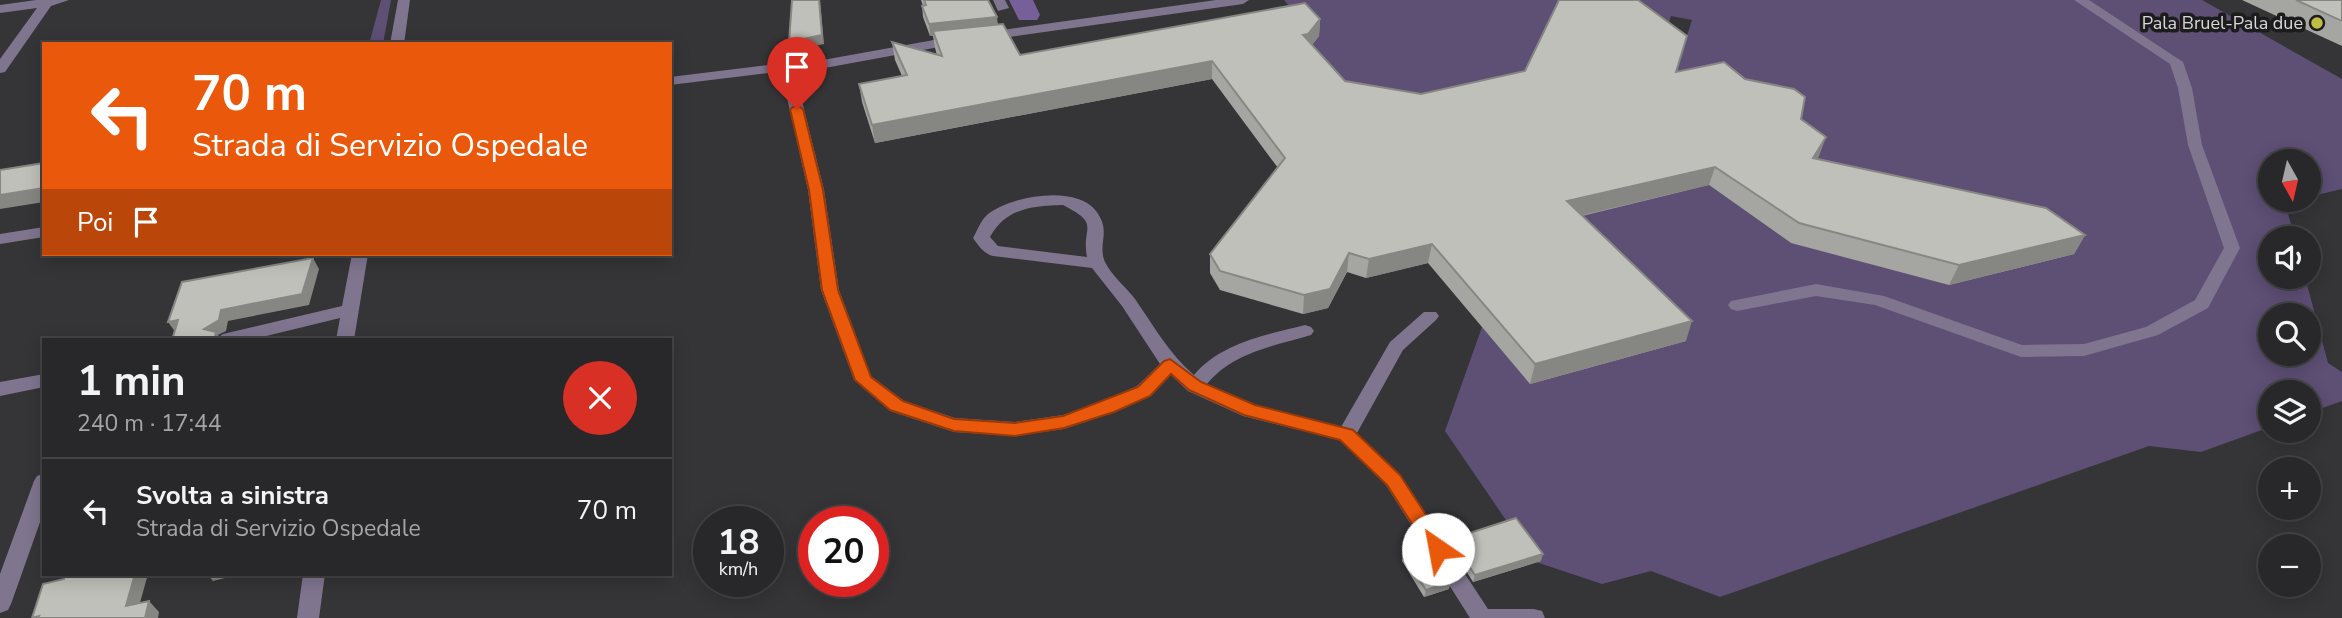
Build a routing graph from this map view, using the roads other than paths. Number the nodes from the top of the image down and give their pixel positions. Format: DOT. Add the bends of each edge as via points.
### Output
graph roads {
  1 [pos="63,0"];
  2 [pos="404,0"];
  3 [pos="1243,0"];
  4 [pos="2080,0"];
  5 [pos="47,2"];
  6 [pos="0,9"];
  7 [pos="397,42"];
  8 [pos="0,69"];
  9 [pos="784,71"];
  10 [pos="672,80"];
  11 [pos="42,232"];
  12 [pos="0,239"];
  13 [pos="360,256"];
  14 [pos="1097,263"];
  15 [pos="1737,305"];
  16 [pos="349,310"];
  17 [pos="1430,316"];
  18 [pos="1305,331"];
  19 [pos="231,338"];
  20 [pos="345,338"];
  21 [pos="1170,365"];
  22 [pos="42,380"];
  23 [pos="1195,386"];
  24 [pos="0,389"];
  25 [pos="1346,435"];
  26 [pos="42,487"];
  27 [pos="314,576"];
  28 [pos="0,604"];
  29 [pos="308,618"];
  30 [pos="1485,618"];
  31 [pos="1534,618"];
  1 -- 5 [label="street"];
  2 -- 7 [label="street"];
  3 -- 9 [label="street" via="933,42"];
  4 -- 15 [label="street" via="2176,62 2195,145 2232,248 2202,304 2152,331 2084,350 2021,351 1866,298 1816,290"];
  5 -- 6 [label="street"];
  5 -- 8 [label="street"];
  9 -- 10 [label="street"];
  9 -- 21 [label="street" via="816,190 830,290 863,380 897,406 954,425 1015,429 1064,422 1144,391"];
  11 -- 12 [label="street"];
  13 -- 16 [label="street"];
  14 -- 14 [label="street" via="1098,231 1089,212 1066,200 1012,208 992,219 981,237 993,251"];
  14 -- 21 [label="street"];
  16 -- 19 [label="street"];
  16 -- 20 [label="street"];
  17 -- 25 [label="street" via="1396,346"];
  18 -- 23 [label="street" via="1226,357 1208,368"];
  21 -- 23 [label="street"];
  22 -- 24 [label="street"];
  23 -- 25 [label="street" via="1250,411"];
  25 -- 30 [label="street" via="1393,480"];
  26 -- 28 [label="street"];
  27 -- 29 [label="street"];
  30 -- 31 [label="street"];
}
